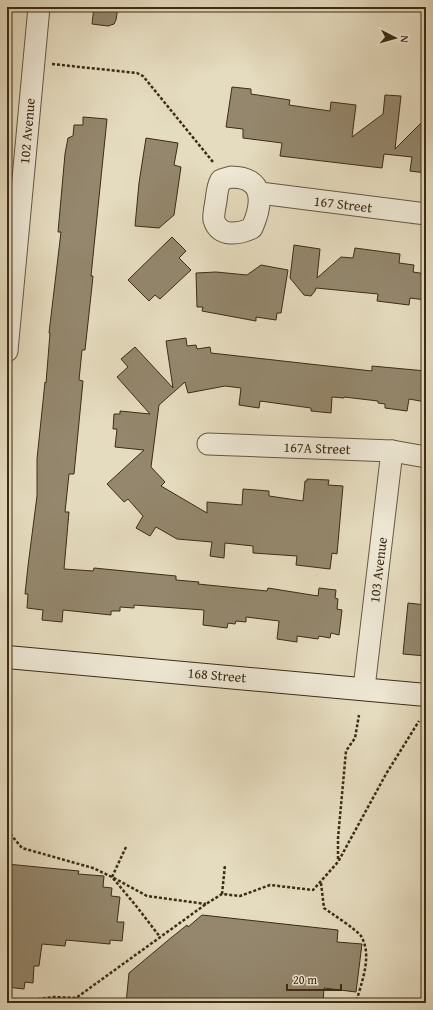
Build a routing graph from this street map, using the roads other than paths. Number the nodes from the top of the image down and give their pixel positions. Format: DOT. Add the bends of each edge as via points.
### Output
graph roads {
  1 [pos="39,7"];
  2 [pos="260,194"];
  3 [pos="426,214"];
  4 [pos="7,351"];
  5 [pos="208,444"];
  6 [pos="392,451"];
  7 [pos="426,457"];
  8 [pos="7,657"];
  9 [pos="364,688"];
  10 [pos="426,695"];
  1 -- 4 [label="street, 102 Avenue"];
  2 -- 2 [label="street" via="257,186 249,180 240,177 221,180 214,219 218,228 235,234 252,228 256,221"];
  2 -- 3 [label="street, 167 Street"];
  5 -- 6 [label="street, 167A Street"];
  6 -- 7 [label="street, 167A Street"];
  6 -- 9 [label="street, 103 Avenue"];
  8 -- 9 [label="street, 168 Street"];
  9 -- 10 [label="street, 168 Street"];
}
